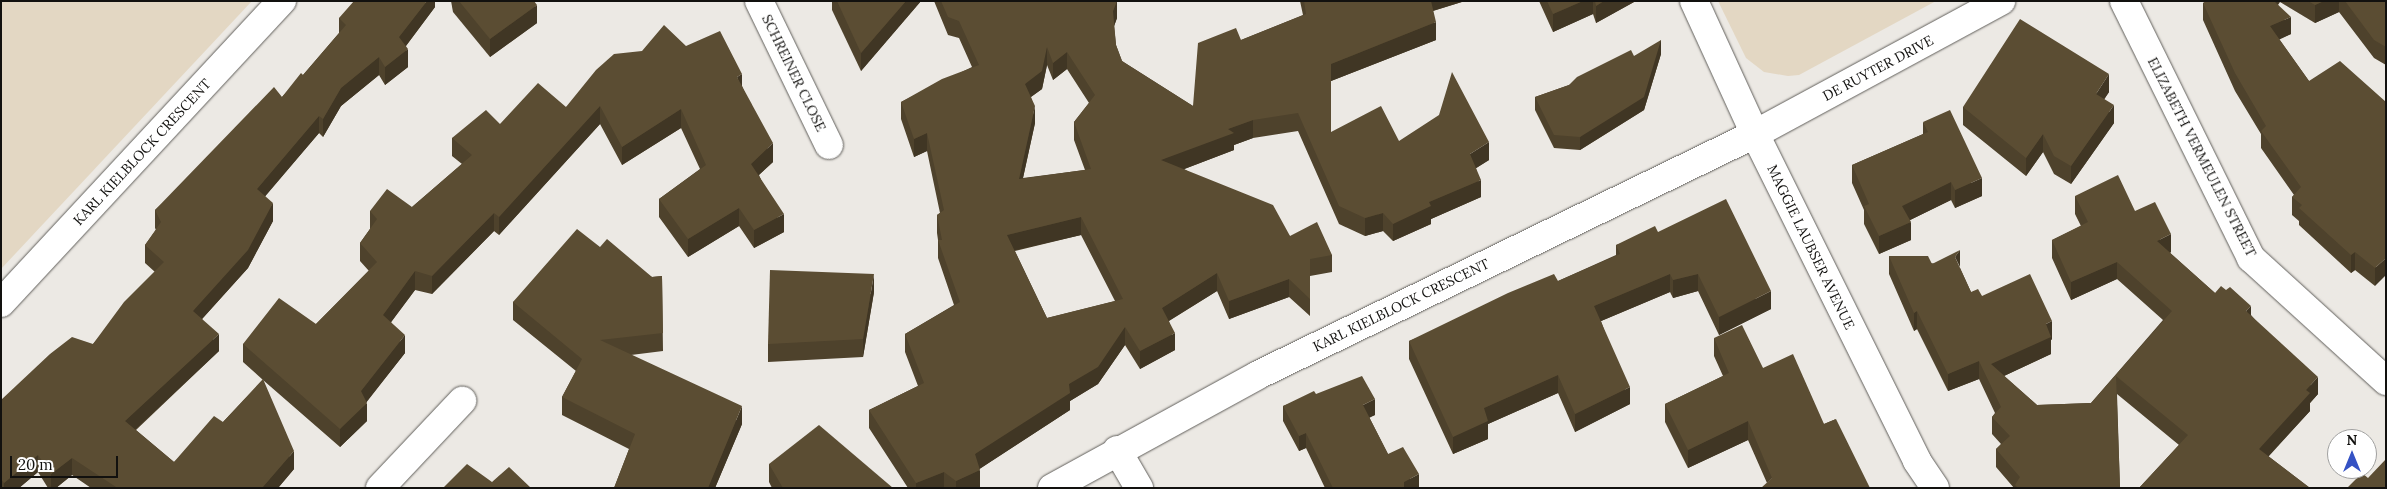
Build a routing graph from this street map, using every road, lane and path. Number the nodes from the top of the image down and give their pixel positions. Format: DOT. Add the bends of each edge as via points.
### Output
graph roads {
  1 [pos="282,1"];
  2 [pos="759,1"];
  3 [pos="1694,1"];
  4 [pos="2000,1"];
  5 [pos="2124,1"];
  6 [pos="1755,134"];
  7 [pos="829,146"];
  8 [pos="1,303"];
  9 [pos="2381,369"];
  10 [pos="462,401"];
  11 [pos="1117,450"];
  12 [pos="380,488"];
  13 [pos="1052,488"];
  14 [pos="1139,488"];
  15 [pos="1935,488"];
  1 -- 8 [label="street, KARL KIELBLOCK CRESCENT"];
  2 -- 7 [label="street, SCHREINER CLOSE"];
  3 -- 6 [label="street, MAGGIE LAUBSER AVENUE"];
  4 -- 6 [label="street, DE RUYTER DRIVE"];
  5 -- 9 [label="street, ELIZABETH VERMEULEN STREET" via="2251,258"];
  6 -- 11 [label="street, KARL KIELBLOCK CRESCENT" via="1258,375"];
  6 -- 15 [label="street, MAGGIE LAUBSER AVENUE" via="1917,461"];
  10 -- 12 [label="street"];
  11 -- 13 [label="street, KARL KIELBLOCK CRESCENT"];
  11 -- 14 [label="street"];
}
